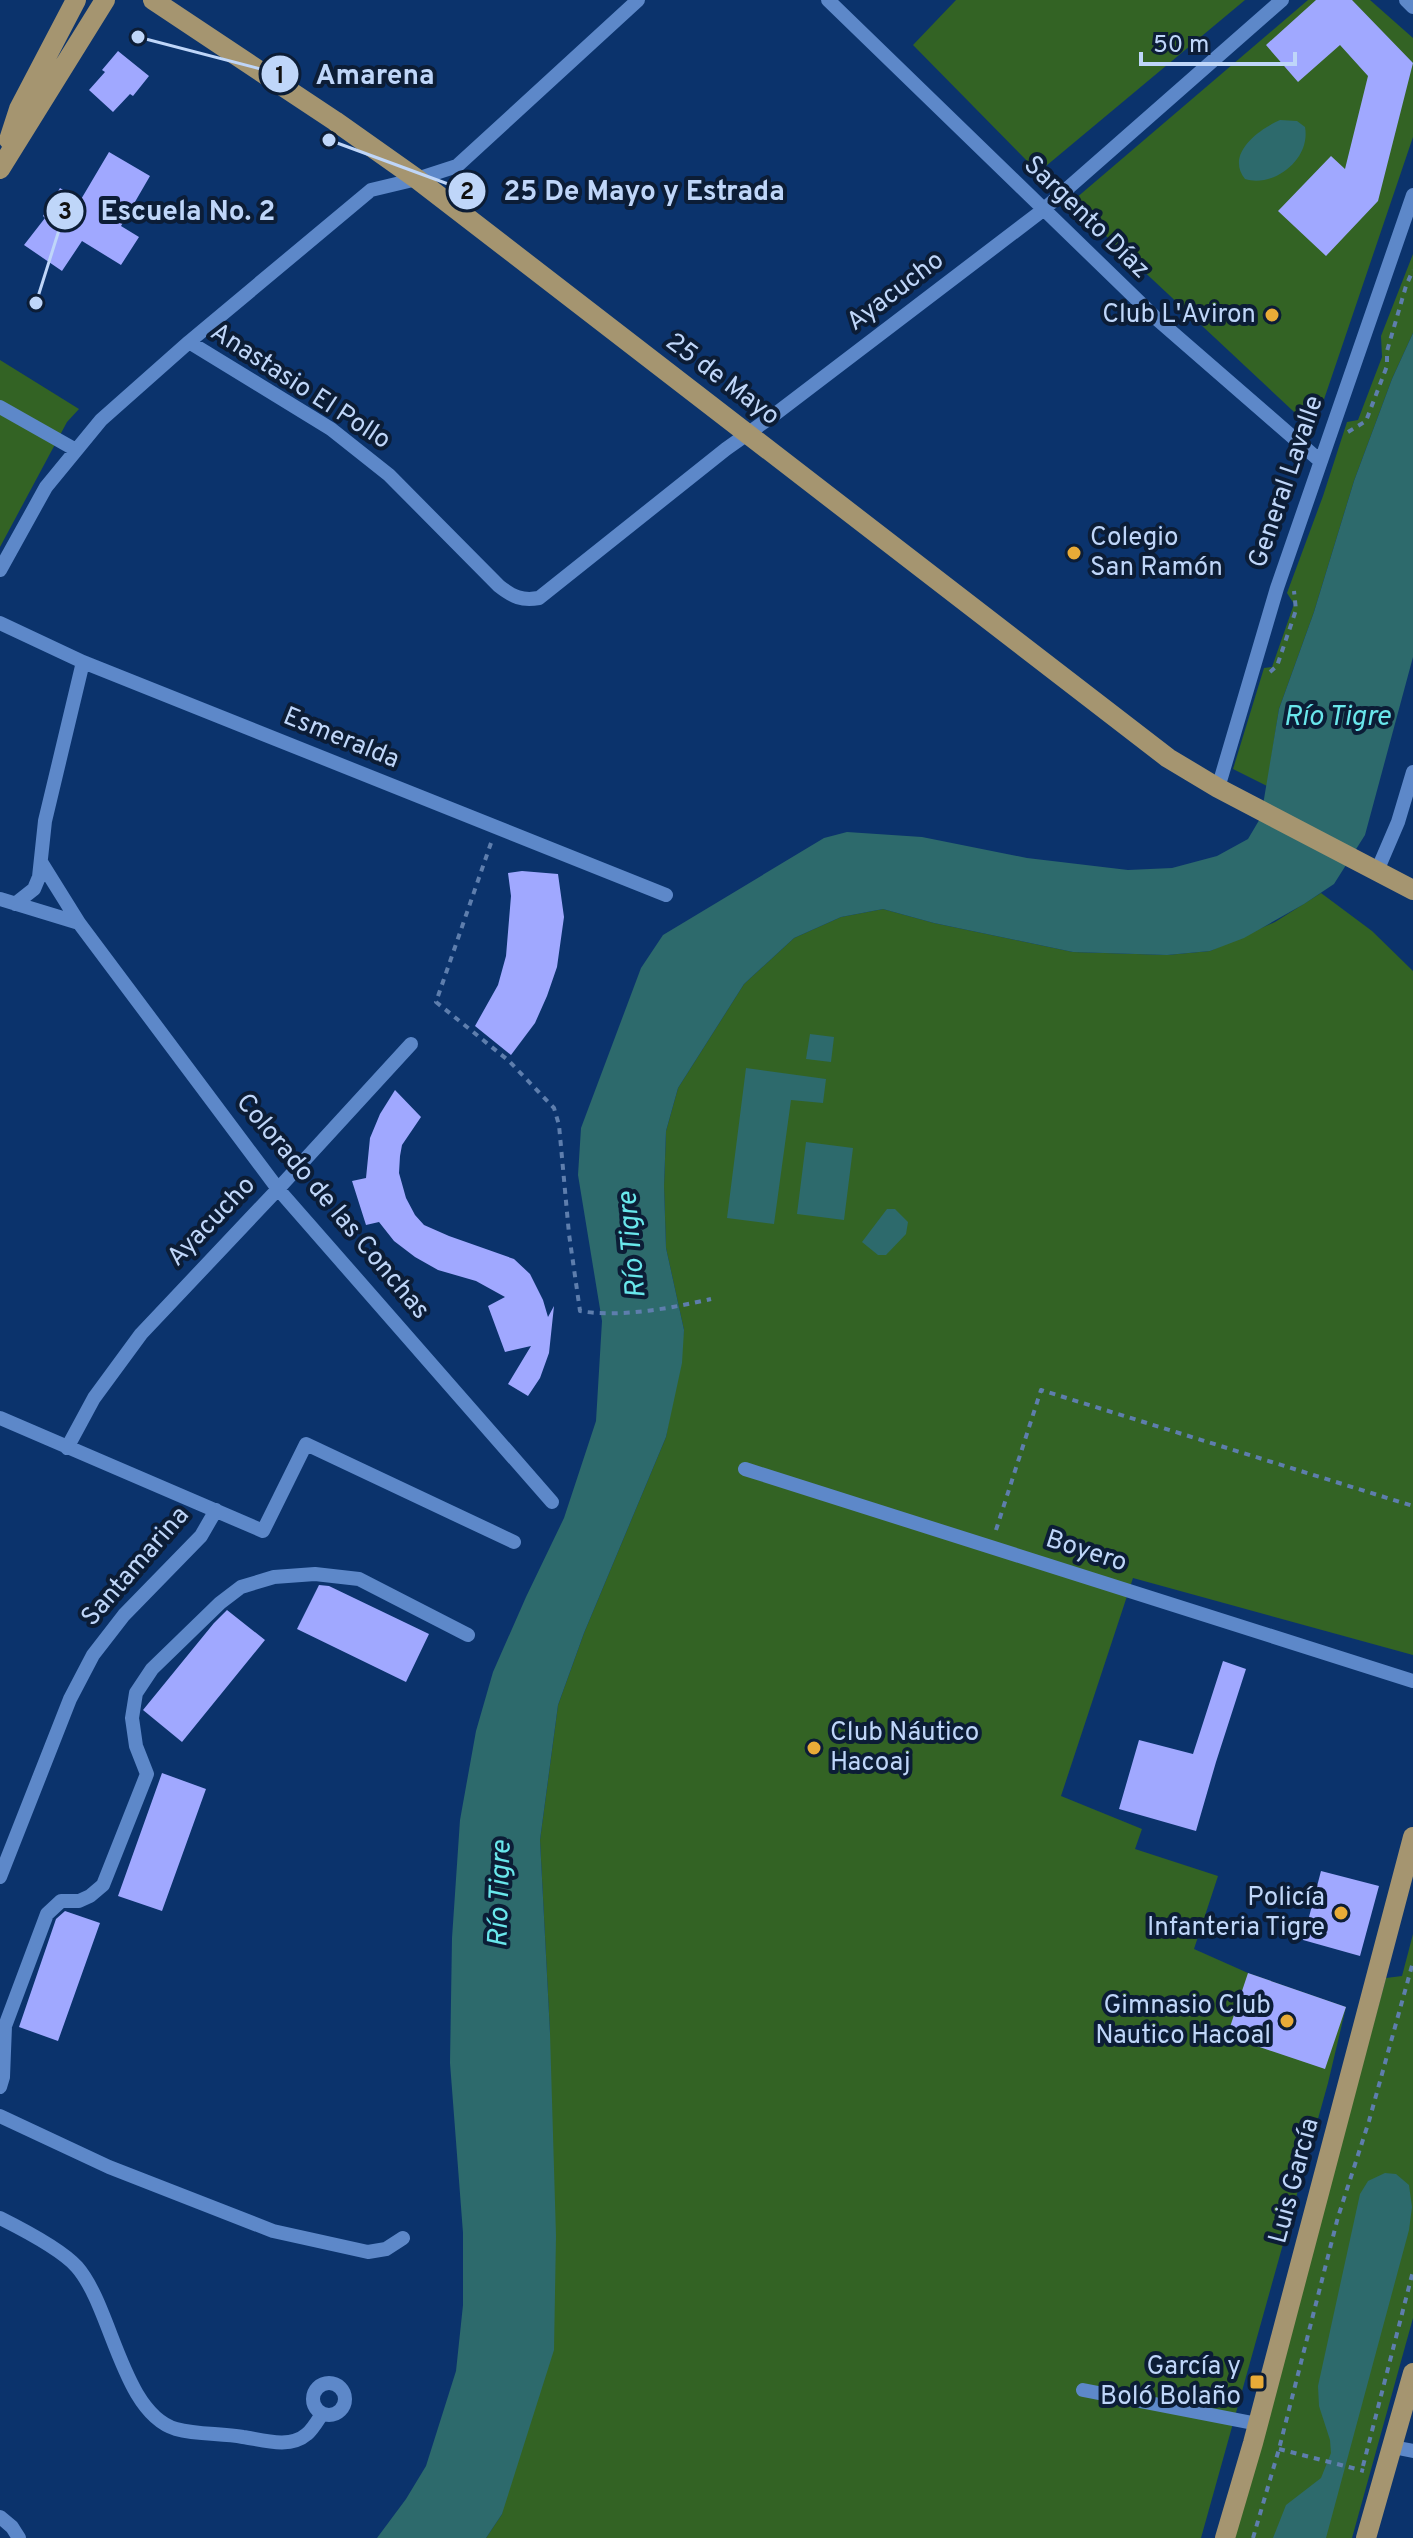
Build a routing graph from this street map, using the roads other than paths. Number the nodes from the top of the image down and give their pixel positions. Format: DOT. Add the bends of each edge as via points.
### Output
graph roads {
  1 [pos="76,0"];
  2 [pos="105,0"];
  3 [pos="153,0"];
  4 [pos="638,0"];
  5 [pos="828,0"];
  6 [pos="1282,0"];
  7 [pos="1406,0"];
  8 [pos="1413,7"];
  9 [pos="0,168"];
  10 [pos="417,179"];
  11 [pos="1413,195"];
  12 [pos="1043,210"];
  13 [pos="189,342"];
  14 [pos="0,407"];
  15 [pos="748,432"];
  16 [pos="76,450"];
  17 [pos="1319,460"];
  18 [pos="0,570"];
  19 [pos="525,600"];
  20 [pos="0,623"];
  21 [pos="83,662"];
  22 [pos="1413,772"];
  23 [pos="1218,788"];
  24 [pos="41,862"];
  25 [pos="1368,866"];
  26 [pos="1413,890"];
  27 [pos="666,895"];
  28 [pos="7,901"];
  29 [pos="79,923"];
  30 [pos="411,1044"];
  31 [pos="278,1189"];
  32 [pos="0,1418"];
  33 [pos="67,1448"];
  34 [pos="745,1469"];
  35 [pos="552,1502"];
  36 [pos="216,1510"];
  37 [pos="514,1542"];
  38 [pos="468,1635"];
  39 [pos="1413,1681"];
  40 [pos="1413,1837"];
  41 [pos="0,1877"];
  42 [pos="0,2087"];
  43 [pos="0,2116"];
  44 [pos="0,2218"];
  45 [pos="403,2238"];
  46 [pos="1413,2373"];
  47 [pos="1083,2390"];
  48 [pos="322,2414"];
  49 [pos="1256,2434"];
  50 [pos="1403,2449"];
  51 [pos="0,2517"];
  52 [pos="1370,2531"];
  53 [pos="19,2538"];
  54 [pos="1225,2538"];
  1 -- 9 [label="main road" via="19,109"];
  2 -- 9 [label="main road"];
  3 -- 10 [label="main road, 25 de Mayo"];
  4 -- 10 [label="street" via="457,166"];
  5 -- 12 [label="street, Sargento Díaz"];
  6 -- 12 [label="street, Ayacucho"];
  7 -- 8 [label="street"];
  10 -- 13 [label="street" via="371,190"];
  10 -- 15 [label="main road, 25 de Mayo"];
  11 -- 17 [label="street, General Lavalle"];
  12 -- 15 [label="street, Ayacucho"];
  12 -- 17 [label="street, Sargento Díaz" via="1158,320"];
  13 -- 16 [label="street" via="101,420"];
  13 -- 19 [label="street, Anastasio El Pollo" via="331,429 389,475 499,586"];
  14 -- 16 [label="street"];
  15 -- 19 [label="street, Ayacucho" via="552,590"];
  15 -- 23 [label="main road, 25 de Mayo" via="1168,758"];
  16 -- 18 [label="street" via="46,487"];
  17 -- 23 [label="street, General Lavalle"];
  20 -- 21 [label="street, Esmeralda"];
  21 -- 24 [label="street" via="45,821"];
  21 -- 27 [label="street, Esmeralda"];
  22 -- 25 [label="street" via="1398,822"];
  23 -- 25 [label="main road, 25 de Mayo"];
  24 -- 28 [label="street" via="34,889"];
  24 -- 29 [label="street, Colorado de las Conchas"];
  25 -- 26 [label="main road, 25 de Mayo"];
  28 -- 29 [label="street"];
  29 -- 31 [label="street, Colorado de las Conchas"];
  30 -- 31 [label="street, Ayacucho"];
  31 -- 33 [label="street, Ayacucho" via="141,1334 94,1398"];
  31 -- 35 [label="street, Colorado de las Conchas"];
  32 -- 33 [label="street"];
  33 -- 36 [label="street"];
  34 -- 39 [label="street, Boyero"];
  36 -- 37 [label="street" via="263,1531 306,1444"];
  36 -- 41 [label="street, Santamarina" via="201,1536 93,1655 70,1699"];
  38 -- 42 [label="street" via="359,1579 274,1577 241,1587 220,1603 152,1669 136,1693 132,1718 147,1774 103,1885 79,1901 61,1901 47,1914 5,2026"];
  40 -- 49 [label="main road, Luis García"];
  43 -- 45 [label="street" via="109,2167 273,2231 368,2252"];
  44 -- 48 [label="street" via="75,2264 91,2285 133,2385 158,2421 186,2431 277,2443 307,2434"];
  46 -- 50 [label="main road"];
  47 -- 49 [label="street"];
  49 -- 54 [label="main road, Luis García"];
  50 -- 52 [label="main road"];
  51 -- 53 [label="street"];
}
